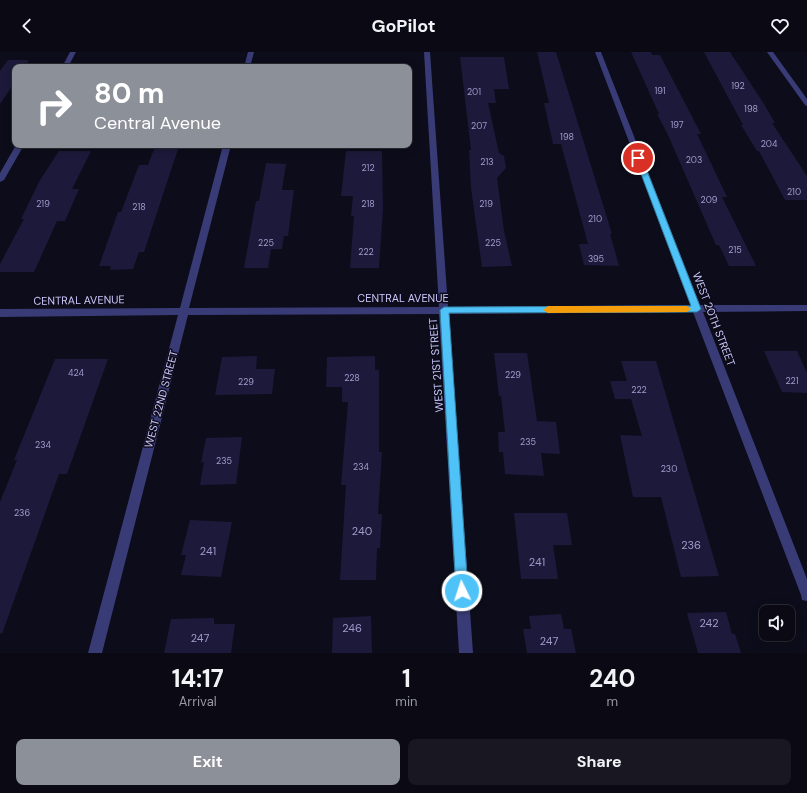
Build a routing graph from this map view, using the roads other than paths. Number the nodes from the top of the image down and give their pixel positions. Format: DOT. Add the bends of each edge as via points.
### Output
graph roads {
  1 [pos="73,52"];
  2 [pos="251,52"];
  3 [pos="427,52"];
  4 [pos="598,52"];
  5 [pos="770,52"];
  6 [pos="67,64"];
  7 [pos="248,64"];
  8 [pos="807,104"];
  9 [pos="18,148"];
  10 [pos="226,148"];
  11 [pos="0,180"];
  12 [pos="807,308"];
  13 [pos="697,309"];
  14 [pos="444,310"];
  15 [pos="184,311"];
  16 [pos="0,313"];
  17 [pos="807,595"];
  18 [pos="95,653"];
  19 [pos="466,653"];
  1 -- 6 [label="street"];
  2 -- 7 [label="street"];
  3 -- 14 [label="street, WEST 21ST STREET"];
  4 -- 13 [label="street, WEST 20TH STREET"];
  5 -- 8 [label="street"];
  9 -- 11 [label="street"];
  10 -- 15 [label="street, WEST 22ND STREET"];
  12 -- 13 [label="street, CENTRAL AVENUE"];
  13 -- 14 [label="street, CENTRAL AVENUE"];
  13 -- 17 [label="street, WEST 20TH STREET"];
  14 -- 15 [label="street, CENTRAL AVENUE"];
  14 -- 19 [label="street, WEST 21ST STREET"];
  15 -- 16 [label="street, CENTRAL AVENUE"];
  15 -- 18 [label="street, WEST 22ND STREET"];
}
